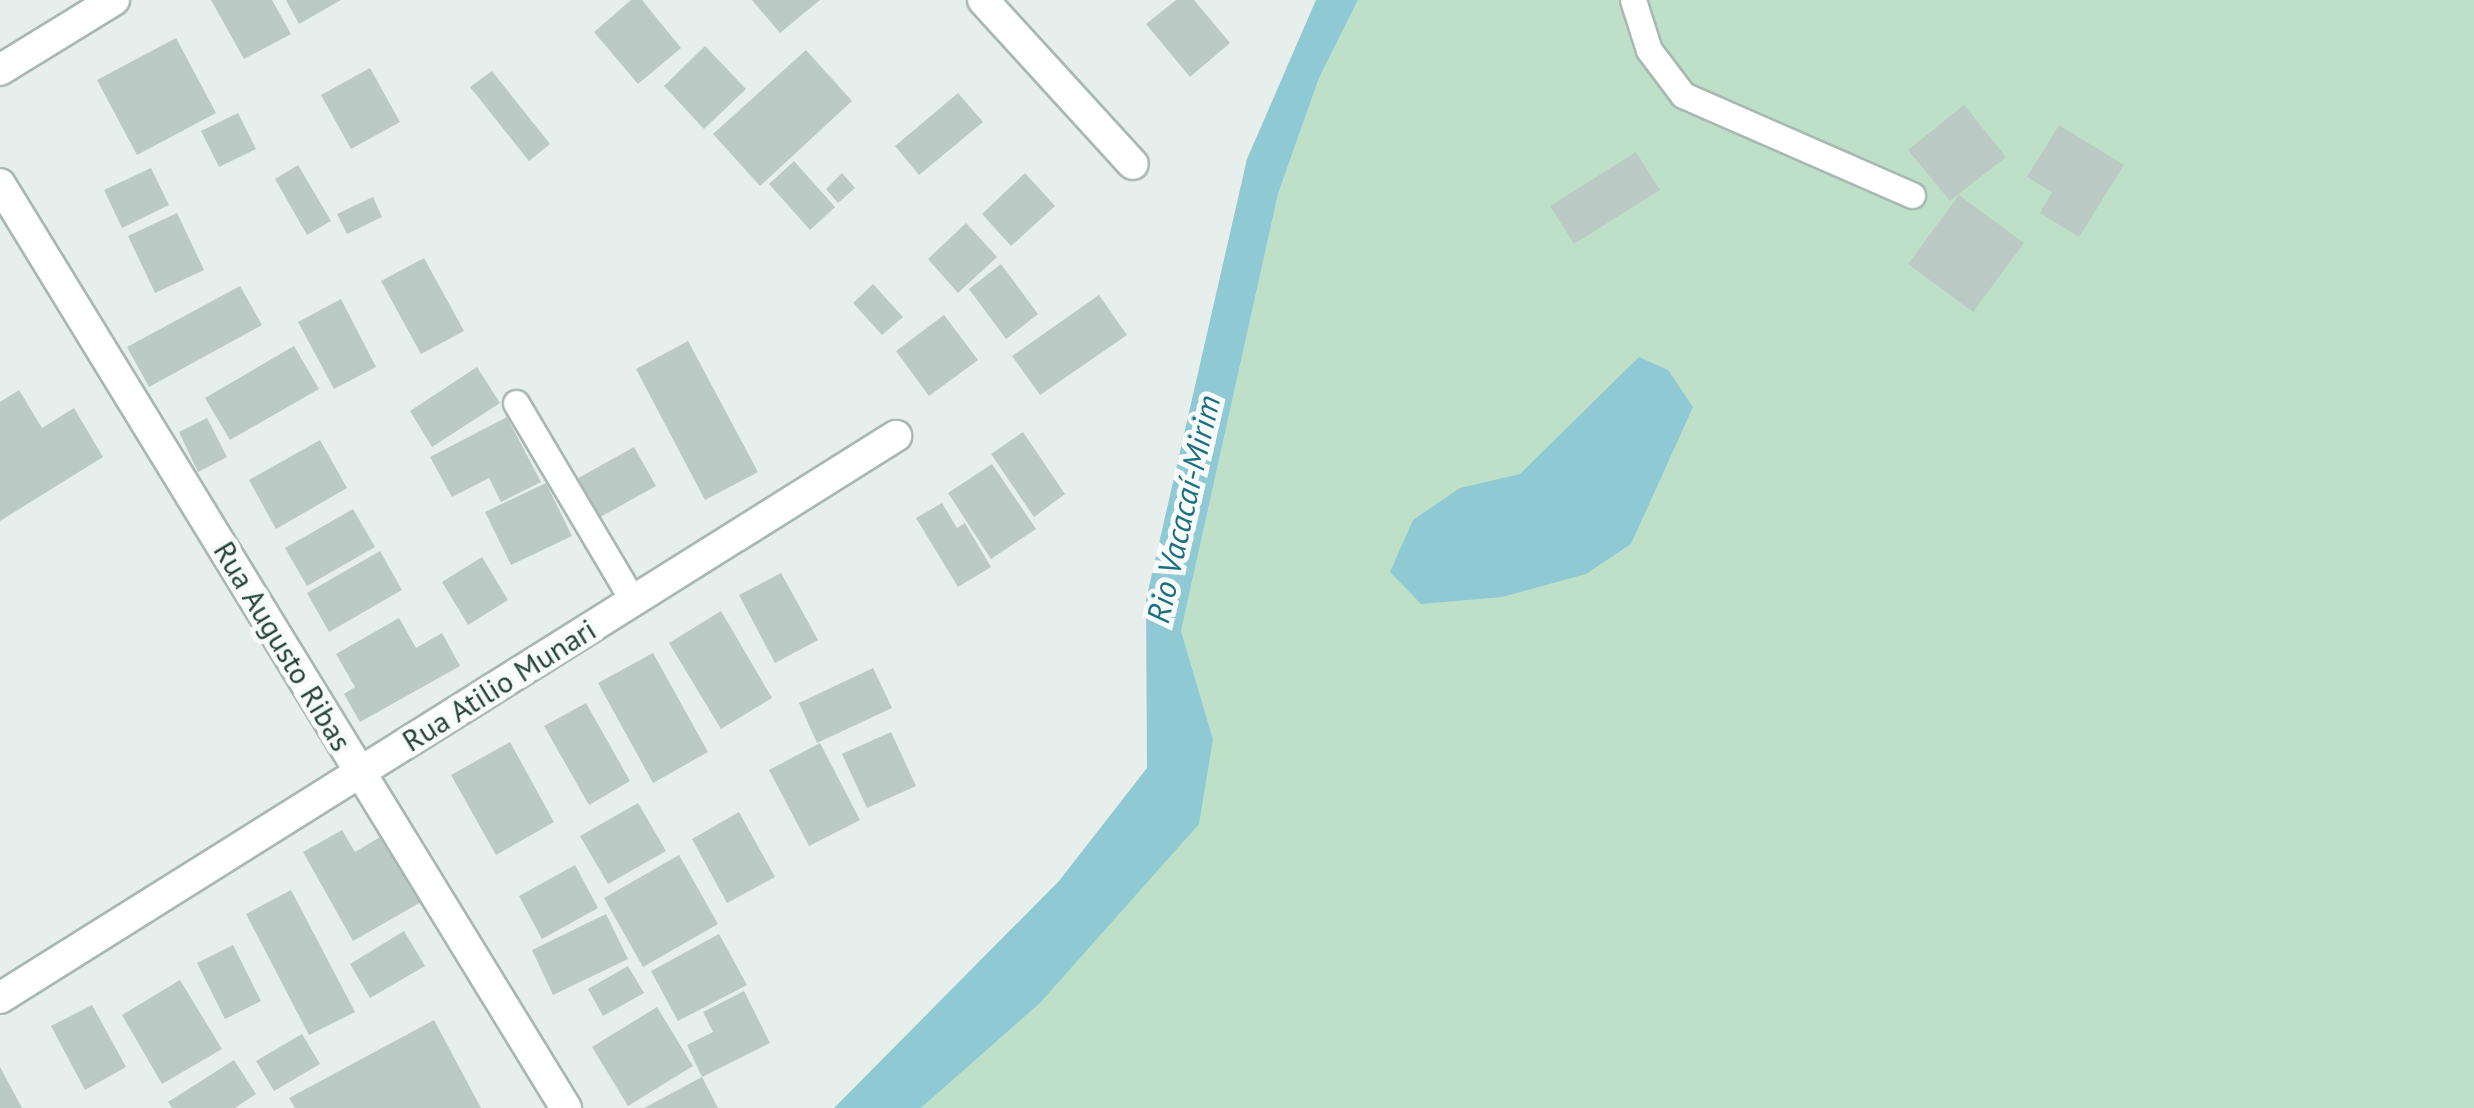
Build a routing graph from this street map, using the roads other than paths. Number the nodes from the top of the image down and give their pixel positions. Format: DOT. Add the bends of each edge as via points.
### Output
graph roads {
  1 [pos="114,0"];
  2 [pos="983,0"];
  3 [pos="1633,0"];
  4 [pos="0,70"];
  5 [pos="1132,164"];
  6 [pos="0,184"];
  7 [pos="1912,195"];
  8 [pos="516,403"];
  9 [pos="896,436"];
  10 [pos="633,601"];
  11 [pos="360,772"];
  12 [pos="0,998"];
  13 [pos="566,1108"];
  1 -- 4 [label="street"];
  2 -- 5 [label="street"];
  3 -- 7 [label="lane" via="1649,50 1683,95"];
  6 -- 11 [label="street, Rua Augusto Ribas"];
  8 -- 10 [label="lane"];
  9 -- 10 [label="street, Rua Atilio Munari"];
  10 -- 11 [label="street, Rua Atilio Munari"];
  11 -- 12 [label="street, Rua Atilio Munari"];
  11 -- 13 [label="street, Rua Augusto Ribas"];
}
